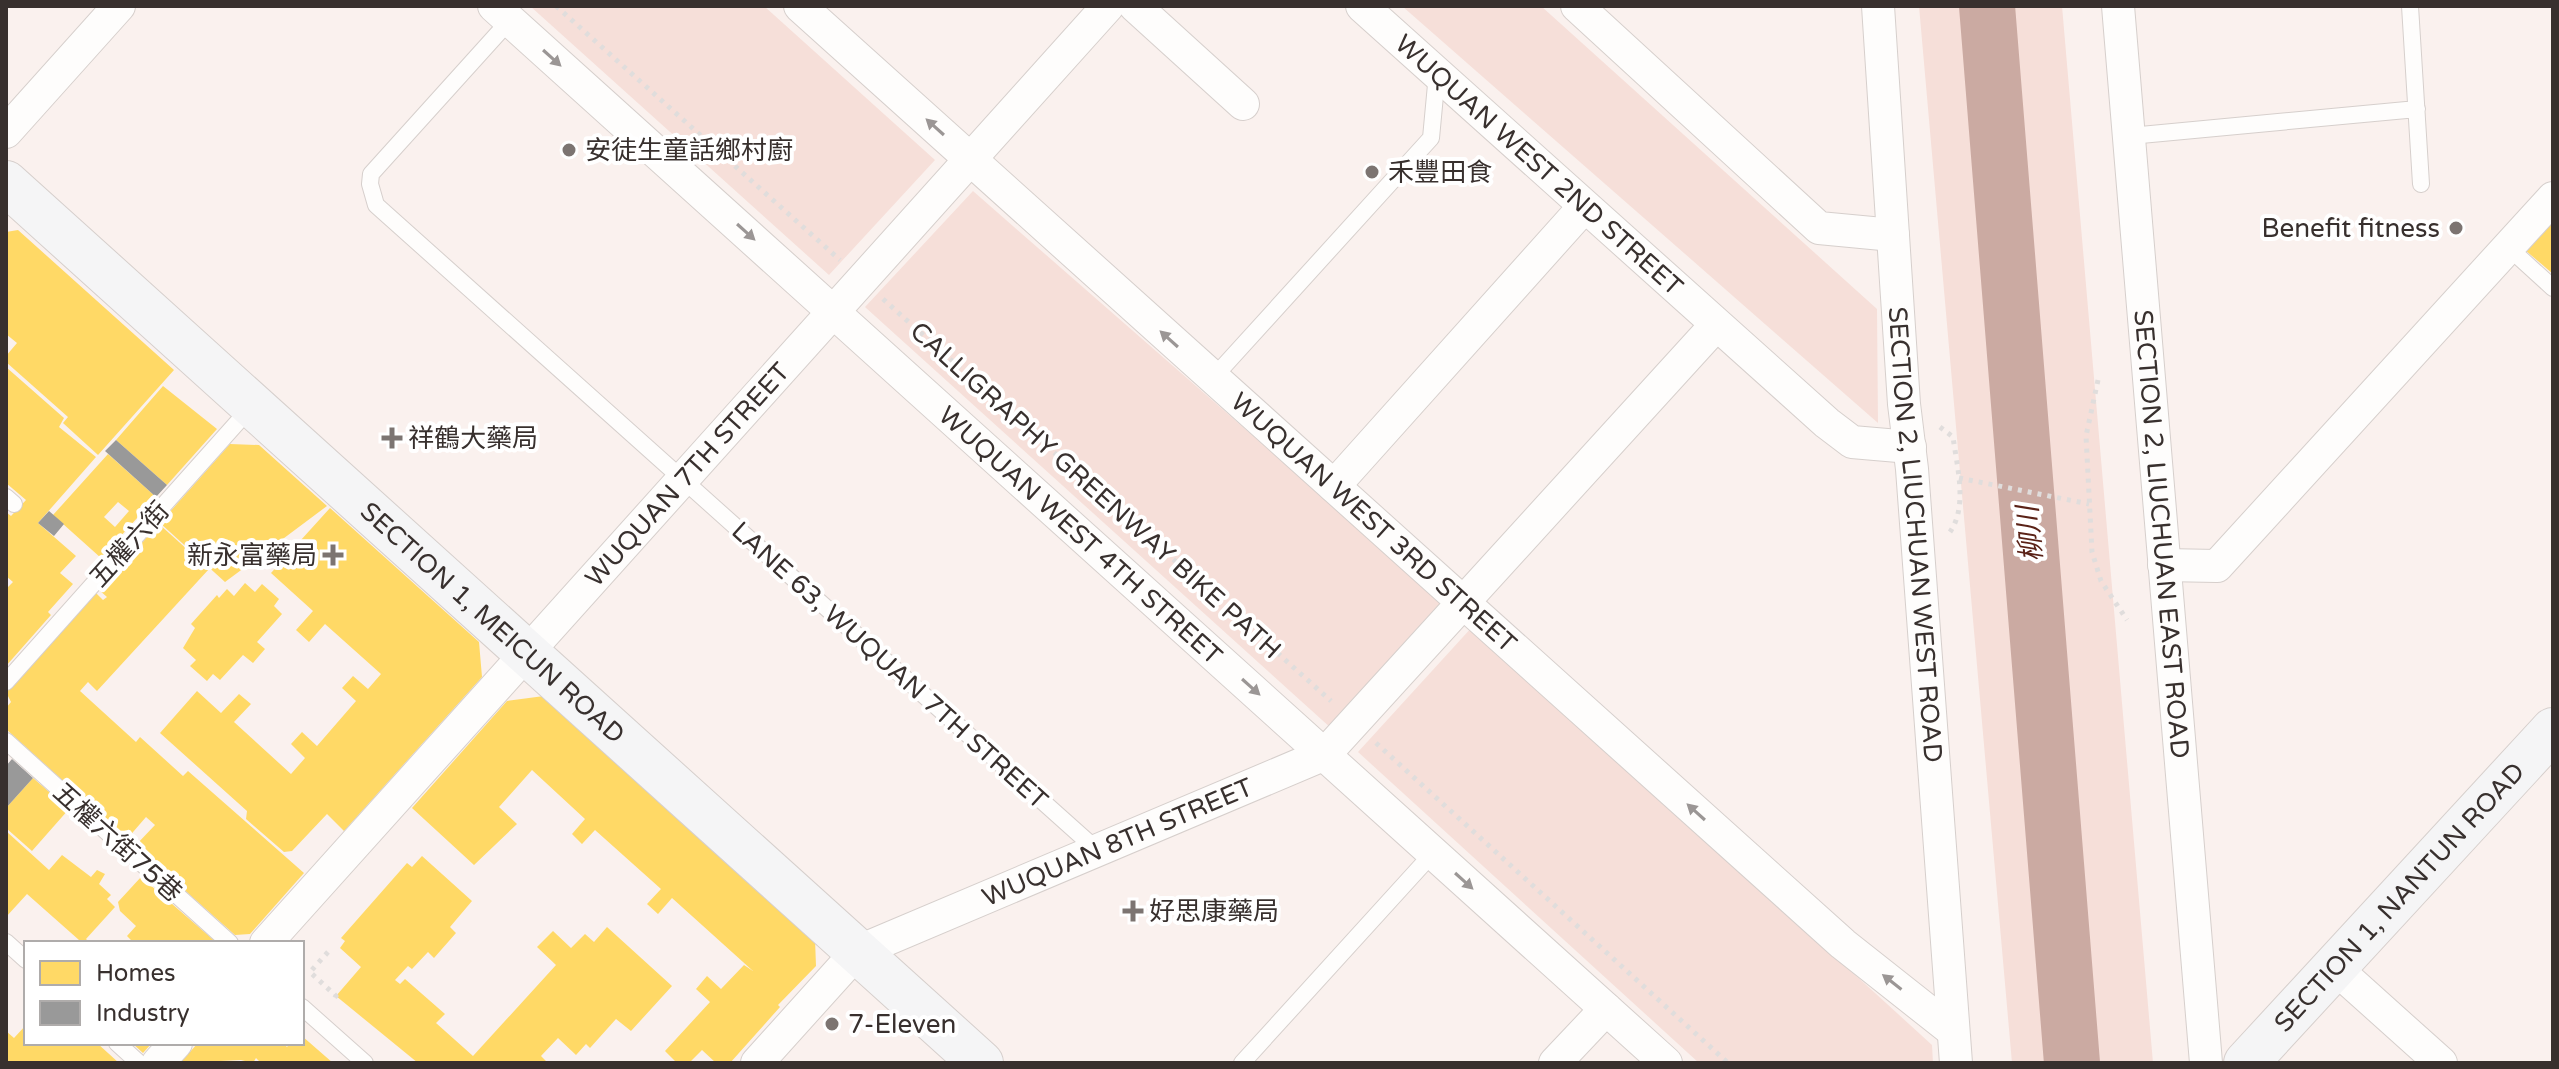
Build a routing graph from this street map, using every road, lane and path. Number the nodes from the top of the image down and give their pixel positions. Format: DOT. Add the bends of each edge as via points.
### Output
graph roads {
  1 [pos="119,6"];
  2 [pos="556,6"];
  3 [pos="800,6"];
  4 [pos="1108,6"];
  5 [pos="1135,6"];
  6 [pos="1362,6"];
  7 [pos="1577,6"];
  8 [pos="1878,6"];
  9 [pos="2118,6"];
  10 [pos="2410,6"];
  11 [pos="502,13"];
  12 [pos="1437,74"];
  13 [pos="1243,104"];
  14 [pos="2417,109"];
  15 [pos="6,132"];
  16 [pos="2130,136"];
  17 [pos="970,158"];
  18 [pos="6,183"];
  19 [pos="2421,184"];
  20 [pos="2553,198"];
  21 [pos="1584,207"];
  22 [pos="1893,235"];
  23 [pos="2508,247"];
  24 [pos="827,249"];
  25 [pos="2553,288"];
  26 [pos="883,299"];
  27 [pos="833,311"];
  28 [pos="1716,325"];
  29 [pos="1213,378"];
  30 [pos="2098,380"];
  31 [pos="252,406"];
  32 [pos="1940,427"];
  33 [pos="1910,447"];
  34 [pos="1959,478"];
  35 [pos="682,479"];
  36 [pos="1334,486"];
  37 [pos="2089,504"];
  38 [pos="1948,533"];
  39 [pos="2164,565"];
  40 [pos="1463,603"];
  41 [pos="2127,620"];
  42 [pos="525,651"];
  43 [pos="6,682"];
  44 [pos="1309,682"];
  45 [pos="2553,730"];
  46 [pos="6,741"];
  47 [pos="1379,746"];
  48 [pos="1325,754"];
  49 [pos="1098,851"];
  50 [pos="1433,853"];
  51 [pos="228,941"];
  52 [pos="268,941"];
  53 [pos="6,942"];
  54 [pos="328,952"];
  55 [pos="857,952"];
  56 [pos="24,958"];
  57 [pos="2334,967"];
  58 [pos="332,999"];
  59 [pos="304,1009"];
  60 [pos="1606,1009"];
  61 [pos="1953,1031"];
  62 [pos="119,1045"];
  63 [pos="174,1045"];
  64 [pos="139,1063"];
  65 [pos="158,1063"];
  66 [pos="365,1063"];
  67 [pos="757,1063"];
  68 [pos="981,1063"];
  69 [pos="1242,1063"];
  70 [pos="1555,1063"];
  71 [pos="1666,1063"];
  72 [pos="1728,1063"];
  73 [pos="1956,1063"];
  74 [pos="2206,1063"];
  75 [pos="2246,1063"];
  76 [pos="2441,1063"];
  1 -- 15 [label="street"];
  2 -- 24 [label="path"];
  17 -- 3 [label="street, WUQUAN WEST 3RD STREET, one-way"];
  4 -- 17 [label="street, WUQUAN 7TH STREET"];
  5 -- 13 [label="street"];
  6 -- 12 [label="street, WUQUAN WEST 2ND STREET"];
  7 -- 22 [label="street" via="1819,228"];
  8 -- 22 [label="street, SECTION 2, LIUCHUAN WEST ROAD"];
  9 -- 16 [label="street, SECTION 2, LIUCHUAN EAST ROAD"];
  10 -- 14 [label="lane"];
  11 -- 27 [label="street, WUQUAN WEST 4TH STREET, one-way"];
  11 -- 35 [label="lane, LANE 63, WUQUAN 7TH STREET" via="371,174 376,205"];
  12 -- 21 [label="street, WUQUAN WEST 2ND STREET"];
  12 -- 29 [label="lane" via="1431,138"];
  14 -- 16 [label="lane"];
  14 -- 19 [label="lane"];
  16 -- 39 [label="street, SECTION 2, LIUCHUAN EAST ROAD"];
  17 -- 27 [label="street, WUQUAN 7TH STREET"];
  29 -- 17 [label="street, WUQUAN WEST 3RD STREET, one-way"];
  18 -- 31 [label="street, SECTION 1, MEICUN ROAD"];
  20 -- 23 [label="street"];
  21 -- 28 [label="street, WUQUAN WEST 2ND STREET"];
  21 -- 36 [label="street"];
  22 -- 33 [label="street, SECTION 2, LIUCHUAN WEST ROAD"];
  23 -- 25 [label="lane"];
  23 -- 39 [label="street" via="2217,566"];
  26 -- 44 [label="path, CALLIGRAPHY GREENWAY BIKE PATH"];
  27 -- 35 [label="street, WUQUAN 7TH STREET"];
  27 -- 48 [label="street, WUQUAN WEST 4TH STREET, one-way"];
  28 -- 33 [label="street, WUQUAN WEST 2ND STREET" via="1852,442"];
  28 -- 40 [label="street"];
  29 -- 36 [label="street, WUQUAN WEST 3RD STREET"];
  30 -- 37 [label="path" via="2086,436"];
  31 -- 42 [label="street, SECTION 1, MEICUN ROAD"];
  31 -- 43 [label="lane, 五權六街"];
  32 -- 34 [label="path" via="1953,437"];
  33 -- 61 [label="street, SECTION 2, LIUCHUAN WEST ROAD"];
  34 -- 37 [label="path"];
  34 -- 38 [label="path" via="1959,519"];
  35 -- 42 [label="street, WUQUAN 7TH STREET"];
  35 -- 49 [label="lane, LANE 63, WUQUAN 7TH STREET"];
  36 -- 40 [label="street, WUQUAN WEST 3RD STREET"];
  37 -- 41 [label="path" via="2092,552 2101,581"];
  39 -- 74 [label="street, SECTION 2, LIUCHUAN EAST ROAD"];
  40 -- 48 [label="street, WUQUAN 8TH STREET"];
  61 -- 40 [label="street, WUQUAN WEST 3RD STREET, one-way" via="1843,944"];
  42 -- 52 [label="street, WUQUAN 7TH STREET"];
  42 -- 55 [label="street, SECTION 1, MEICUN ROAD"];
  45 -- 57 [label="street, SECTION 1, NANTUN ROAD"];
  46 -- 51 [label="lane, 五權六街75巷"];
  47 -- 72 [label="path"];
  48 -- 49 [label="street, WUQUAN 8TH STREET"];
  48 -- 50 [label="street, WUQUAN WEST 4TH STREET"];
  49 -- 55 [label="street, WUQUAN 8TH STREET"];
  50 -- 60 [label="street, WUQUAN WEST 4TH STREET, one-way"];
  50 -- 69 [label="lane"];
  53 -- 56 [label="lane"];
  54 -- 58 [label="path" via="310,972 336,996"];
  55 -- 67 [label="street, WUQUAN 8TH STREET"];
  55 -- 68 [label="street, SECTION 1, MEICUN ROAD"];
  57 -- 75 [label="street, SECTION 1, NANTUN ROAD"];
  57 -- 76 [label="street"];
  59 -- 66 [label="lane"];
  60 -- 70 [label="street"];
  60 -- 71 [label="street, WUQUAN WEST 4TH STREET"];
  61 -- 73 [label="street, SECTION 2, LIUCHUAN WEST ROAD"];
  62 -- 64 [label="lane"];
  63 -- 65 [label="street"];
}
